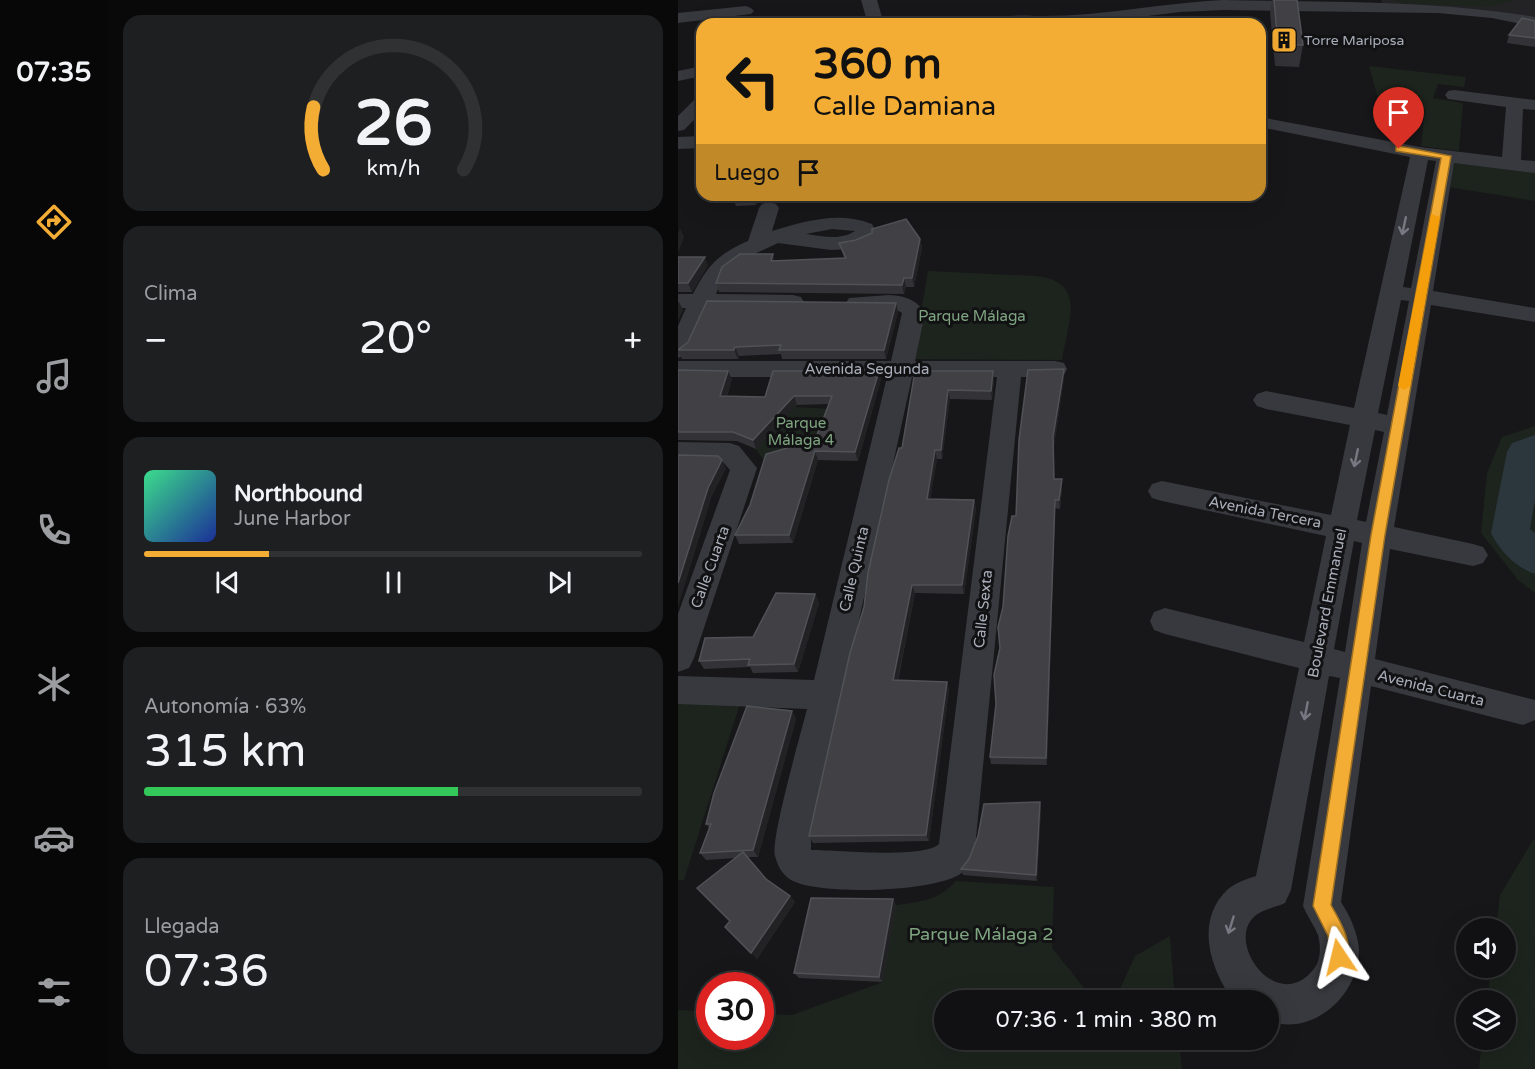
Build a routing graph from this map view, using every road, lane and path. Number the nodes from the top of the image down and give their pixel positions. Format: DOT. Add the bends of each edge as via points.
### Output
graph roads {
  1 [pos="869,0"];
  2 [pos="1382,3"];
  3 [pos="1057,7"];
  4 [pos="746,12"];
  5 [pos="678,18"];
  6 [pos="874,18"];
  7 [pos="1067,18"];
  8 [pos="1105,18"];
  9 [pos="1535,22"];
  10 [pos="696,72"];
  11 [pos="678,76"];
  12 [pos="1454,95"];
  13 [pos="1515,102"];
  14 [pos="1535,105"];
  15 [pos="696,108"];
  16 [pos="1266,123"];
  17 [pos="678,126"];
  18 [pos="696,142"];
  19 [pos="678,143"];
  20 [pos="1431,163"];
  21 [pos="1511,164"];
  22 [pos="1535,167"];
  23 [pos="769,208"];
  24 [pos="1390,291"];
  25 [pos="1420,297"];
  26 [pos="678,301"];
  27 [pos="702,301"];
  28 [pos="810,302"];
  29 [pos="833,302"];
  30 [pos="1535,315"];
  31 [pos="678,350"];
  32 [pos="678,369"];
  33 [pos="901,369"];
  34 [pos="1010,369"];
  35 [pos="1055,369"];
  36 [pos="1266,400"];
  37 [pos="1364,419"];
  38 [pos="1397,426"];
  39 [pos="678,452"];
  40 [pos="1162,491"];
  41 [pos="1342,527"];
  42 [pos="1378,535"];
  43 [pos="1473,555"];
  44 [pos="1165,621"];
  45 [pos="678,658"];
  46 [pos="1316,659"];
  47 [pos="1357,669"];
  48 [pos="678,690"];
  49 [pos="825,695"];
  50 [pos="1523,710"];
  51 [pos="793,840"];
  52 [pos="1252,990"];
  53 [pos="1279,1004"];
  1 -- 6 [label="street"];
  2 -- 8 [label="street" via="1212,5"];
  2 -- 9 [label="street" via="1461,9"];
  3 -- 7 [label="street"];
  4 -- 5 [label="street"];
  10 -- 11 [label="street"];
  12 -- 13 [label="street"];
  13 -- 14 [label="street"];
  13 -- 21 [label="street"];
  15 -- 17 [label="street"];
  16 -- 20 [label="street"];
  18 -- 19 [label="street"];
  20 -- 21 [label="street"];
  20 -- 24 [label="street, Boulevard Emmanuel, one-way"];
  20 -- 25 [label="street, Boulevard Emmanuel"];
  21 -- 22 [label="street"];
  23 -- 27 [label="street" via="766,240 725,262 715,272"];
  24 -- 25 [label="street"];
  24 -- 37 [label="street, Boulevard Emmanuel"];
  25 -- 30 [label="street"];
  25 -- 38 [label="street, Boulevard Emmanuel"];
  26 -- 27 [label="street"];
  27 -- 28 [label="street"];
  27 -- 31 [label="street"];
  29 -- 33 [label="street, Calle Quinta" via="905,303 912,308"];
  32 -- 33 [label="street, Avenida Segunda"];
  33 -- 34 [label="street, Avenida Segunda"];
  33 -- 49 [label="street, Calle Quinta"];
  34 -- 35 [label="street, Avenida Segunda"];
  34 -- 51 [label="street, Calle Sexta" via="957,848 950,860 939,866 911,870 806,868 796,862 791,852"];
  36 -- 37 [label="street"];
  37 -- 38 [label="street"];
  37 -- 41 [label="street, Boulevard Emmanuel, one-way"];
  38 -- 42 [label="street, Boulevard Emmanuel"];
  39 -- 45 [label="street, Calle Cuarta" via="730,453 744,468"];
  40 -- 41 [label="street, Avenida Tercera"];
  41 -- 42 [label="street, Avenida Tercera"];
  41 -- 46 [label="street, Boulevard Emmanuel"];
  42 -- 43 [label="street, Avenida Tercera"];
  42 -- 47 [label="street, Boulevard Emmanuel"];
  44 -- 46 [label="street, Avenida Cuarta"];
  46 -- 47 [label="street, Avenida Cuarta"];
  46 -- 52 [label="street, Boulevard Emmanuel, one-way" via="1272,890 1251,896 1238,907 1227,937 1240,980"];
  47 -- 50 [label="street, Avenida Cuarta"];
  47 -- 53 [label="street, Boulevard Emmanuel" via="1322,906 1338,935 1339,957 1332,978 1313,998"];
  48 -- 49 [label="street"];
  49 -- 51 [label="street, Calle Quinta"];
}
